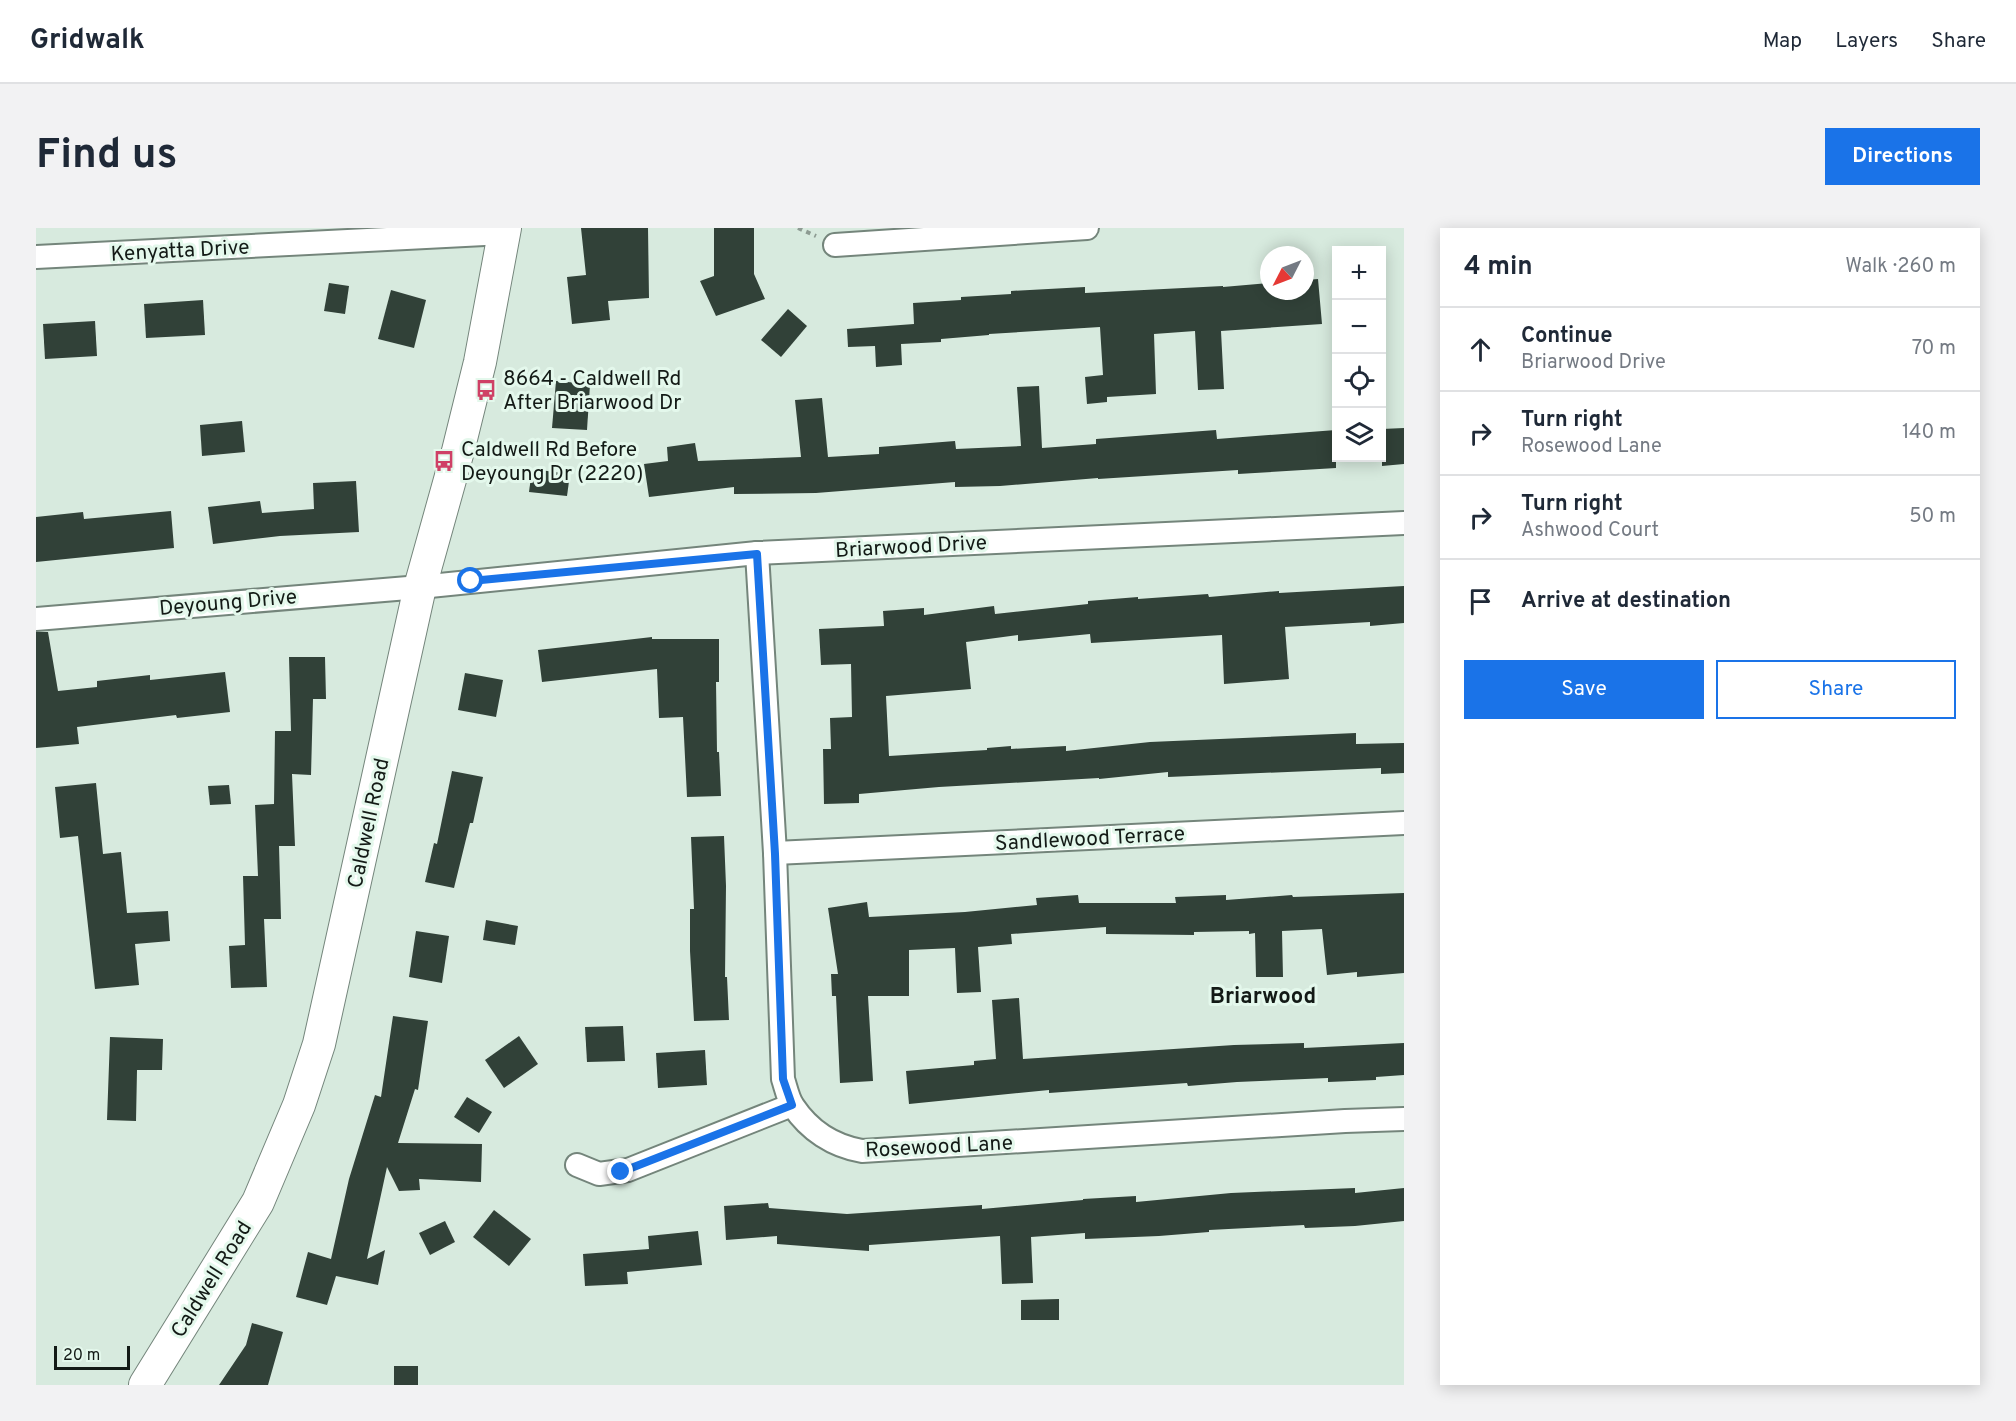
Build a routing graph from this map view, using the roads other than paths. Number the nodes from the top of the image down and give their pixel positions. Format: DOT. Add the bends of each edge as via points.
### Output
graph roads {
  1 [pos="1072,228"];
  2 [pos="505,231"];
  3 [pos="835,245"];
  4 [pos="36,257"];
  5 [pos="1404,523"];
  6 [pos="757,554"];
  7 [pos="420,587"];
  8 [pos="36,619"];
  9 [pos="1404,823"];
  10 [pos="775,854"];
  11 [pos="792,1105"];
  12 [pos="1404,1119"];
  13 [pos="578,1165"];
  14 [pos="145,1385"];
  1 -- 3 [label="street"];
  2 -- 4 [label="street, Kenyatta Drive"];
  2 -- 7 [label="street, Caldwell Road" via="480,362"];
  5 -- 6 [label="street, Briarwood Drive"];
  6 -- 7 [label="street, Briarwood Drive"];
  6 -- 10 [label="street, Rosewood Lane"];
  7 -- 8 [label="street, Deyoung Drive"];
  7 -- 14 [label="street, Caldwell Road" via="321,1033 300,1105 258,1202"];
  9 -- 10 [label="street, Sandlewood Terrace"];
  10 -- 11 [label="street, Rosewood Lane" via="783,1079"];
  11 -- 12 [label="street, Rosewood Lane" via="823,1137 862,1152"];
  11 -- 13 [label="street" via="628,1170 599,1174"];
}
